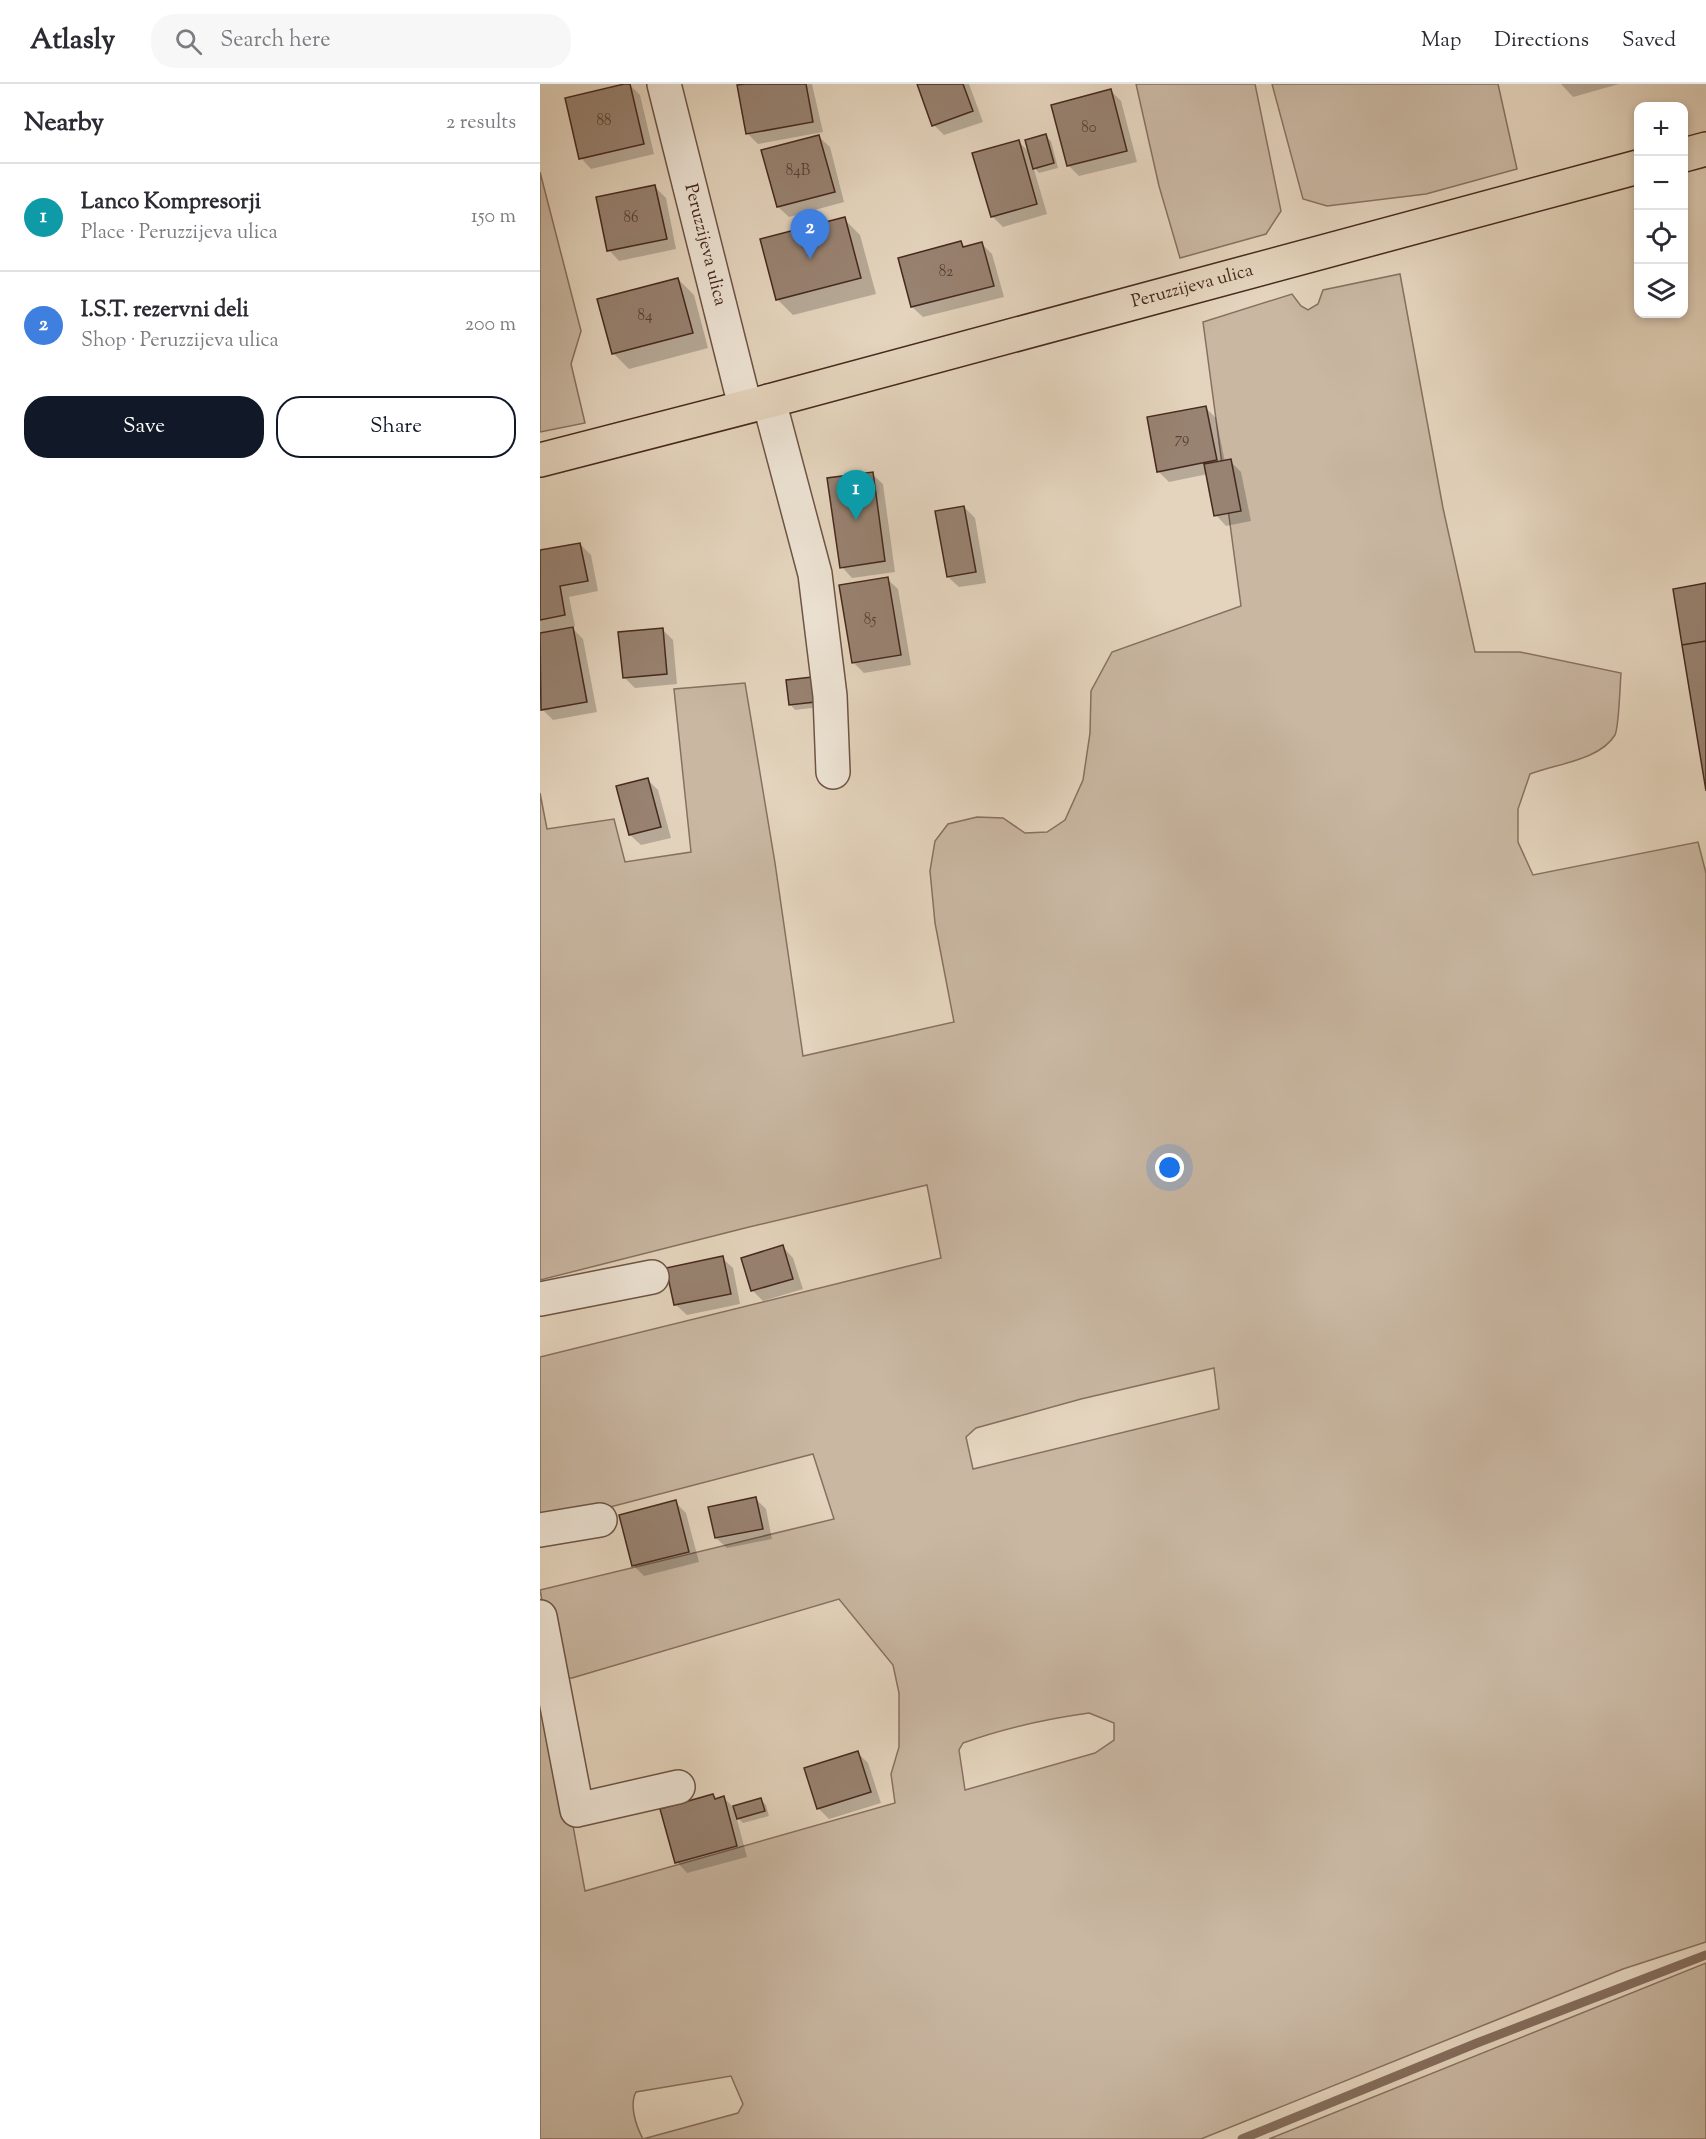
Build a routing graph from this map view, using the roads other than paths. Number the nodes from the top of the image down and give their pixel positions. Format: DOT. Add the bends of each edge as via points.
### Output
graph roads {
  1 [pos="664,84"];
  2 [pos="1706,149"];
  3 [pos="1688,154"];
  4 [pos="1634,168"];
  5 [pos="757,404"];
  6 [pos="540,460"];
  7 [pos="833,772"];
  8 [pos="652,1277"];
  9 [pos="540,1299"];
  10 [pos="600,1520"];
  11 [pos="540,1530"];
  12 [pos="540,1617"];
  13 [pos="678,1787"];
  1 -- 5 [label="street, Peruzzijeva ulica"];
  2 -- 3 [label="main road"];
  4 -- 5 [label="main road, Peruzzijeva ulica"];
  5 -- 6 [label="main road, Peruzzijeva ulica"];
  5 -- 7 [label="street" via="815,574 830,696"];
  8 -- 9 [label="street"];
  10 -- 11 [label="street"];
  12 -- 13 [label="street" via="578,1810"];
}
